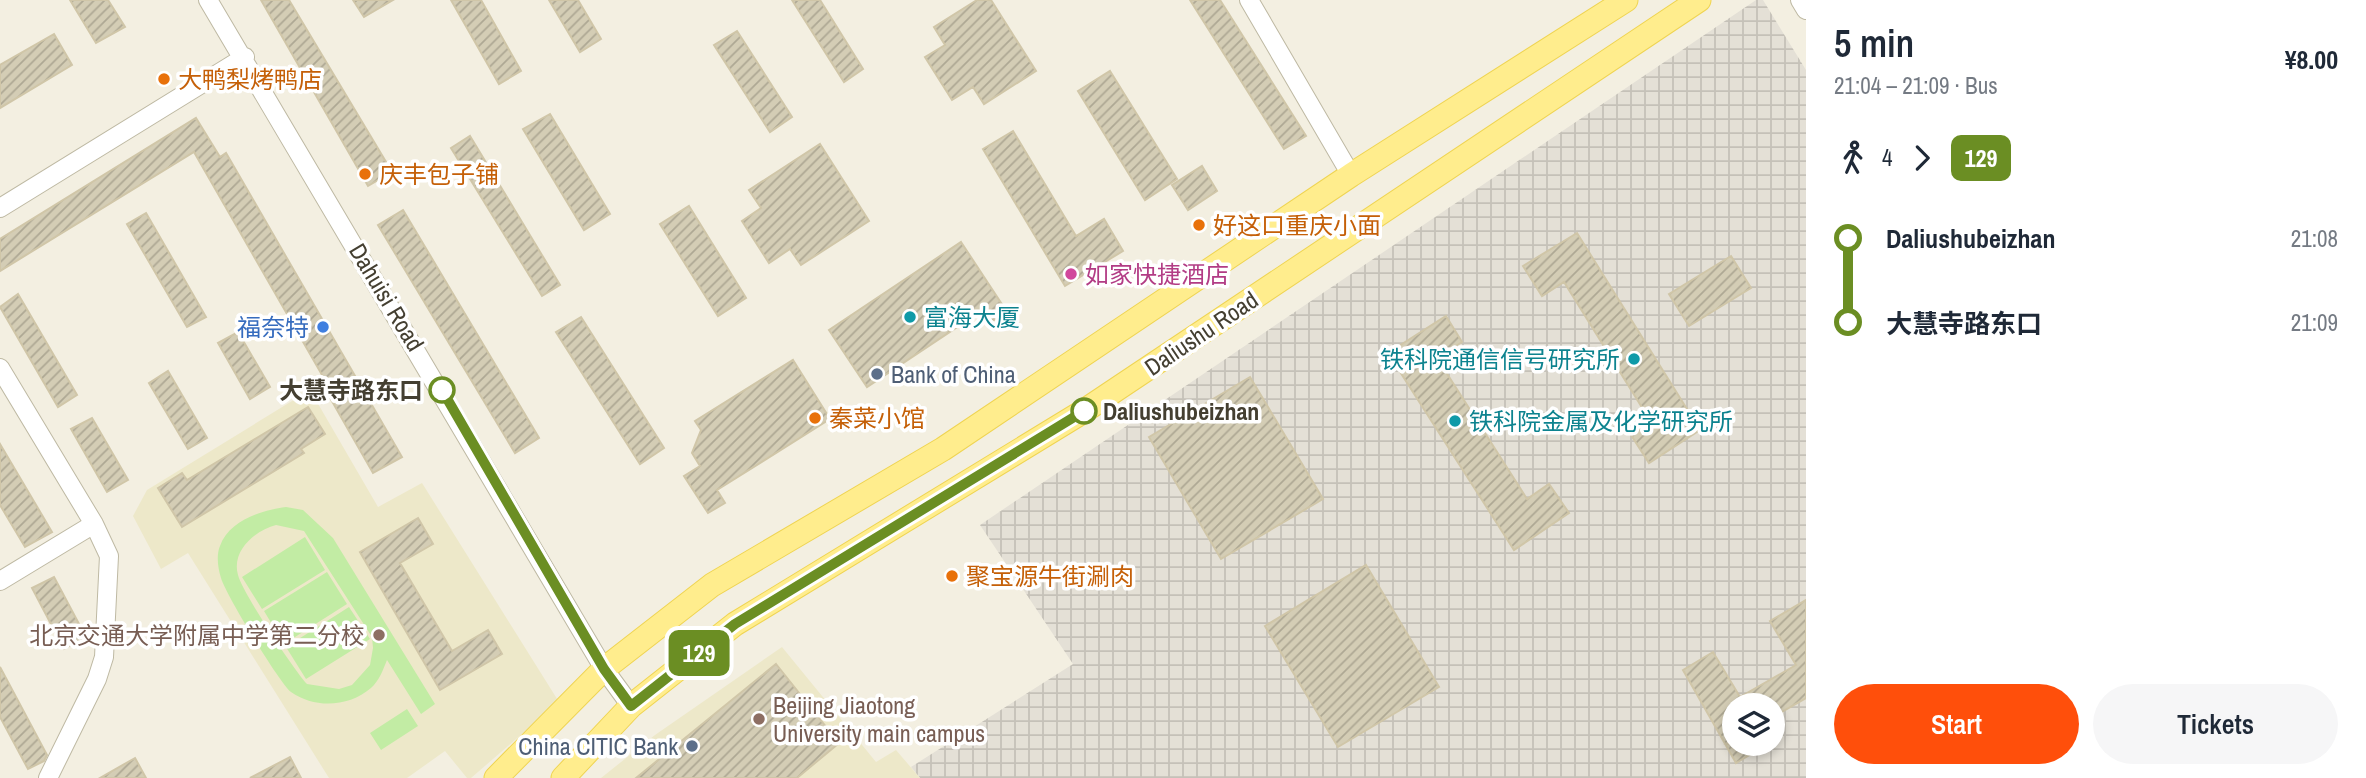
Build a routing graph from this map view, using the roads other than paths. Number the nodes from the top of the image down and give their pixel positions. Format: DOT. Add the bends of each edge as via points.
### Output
graph roads {
  1 [pos="208,0"];
  2 [pos="1249,0"];
  3 [pos="1626,0"];
  4 [pos="1699,0"];
  5 [pos="1800,0"];
  6 [pos="1806,10"];
  7 [pos="245,57"];
  8 [pos="1351,175"];
  9 [pos="0,208"];
  10 [pos="3,379"];
  11 [pos="94,524"];
  12 [pos="0,581"];
  13 [pos="604,669"];
  14 [pos="631,706"];
  15 [pos="48,778"];
  16 [pos="496,778"];
  17 [pos="563,778"];
  1 -- 7 [label="street, Dahuisi Road"];
  2 -- 8 [label="street"];
  3 -- 8 [label="main road, Daliushu Road"];
  4 -- 14 [label="main road, Daliushu Road" via="1084,411 735,624"];
  5 -- 6 [label="street"];
  7 -- 9 [label="street"];
  7 -- 13 [label="street, Dahuisi Road"];
  8 -- 13 [label="main road, Daliushu Road" via="943,449 712,585"];
  10 -- 11 [label="street"];
  11 -- 12 [label="street"];
  11 -- 15 [label="street" via="109,556 104,657"];
  13 -- 14 [label="street, Dahuisi Road"];
  13 -- 16 [label="main road, Daliushu Road"];
  14 -- 17 [label="main road, Daliushu Road"];
}
